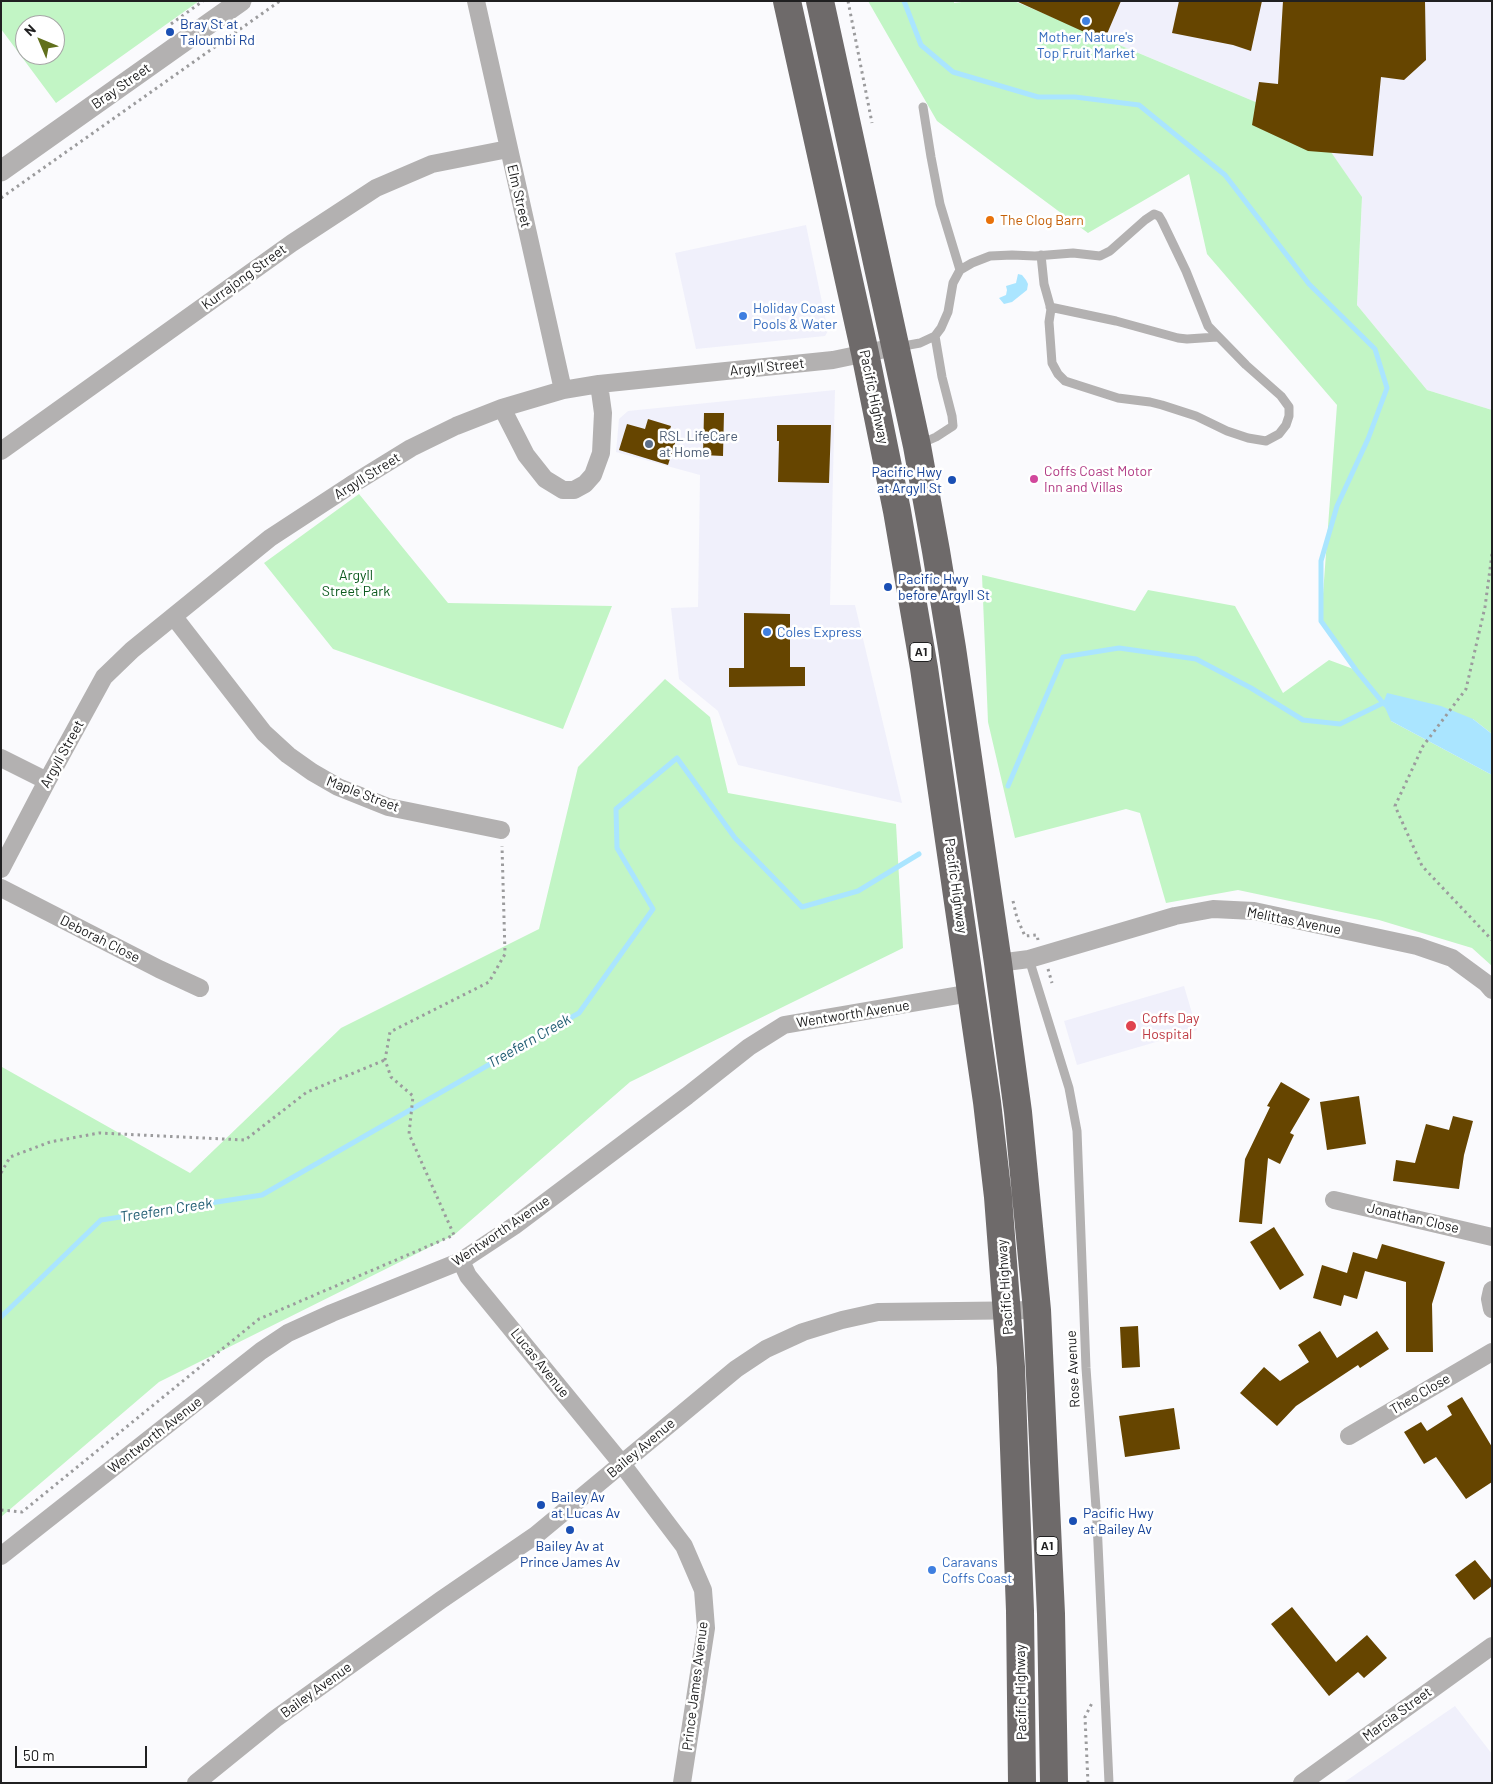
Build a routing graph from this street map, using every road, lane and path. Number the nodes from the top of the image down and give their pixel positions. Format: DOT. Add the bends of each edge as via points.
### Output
graph roads {
  1 [pos="241,1"];
  2 [pos="280,1"];
  3 [pos="476,1"];
  4 [pos="787,1"];
  5 [pos="820,1"];
  6 [pos="923,106"];
  7 [pos="508,149"];
  8 [pos="1,171"];
  9 [pos="1,198"];
  10 [pos="1041,255"];
  11 [pos="960,270"];
  12 [pos="1050,306"];
  13 [pos="935,336"];
  14 [pos="1217,337"];
  15 [pos="895,347"];
  16 [pos="865,353"];
  17 [pos="599,384"];
  18 [pos="563,390"];
  19 [pos="502,408"];
  20 [pos="917,446"];
  21 [pos="1,451"];
  22 [pos="1492,554"];
  23 [pos="174,617"];
  24 [pos="1,758"];
  25 [pos="47,781"];
  26 [pos="501,830"];
  27 [pos="1,869"];
  28 [pos="1,888"];
  29 [pos="1492,940"];
  30 [pos="1029,959"];
  31 [pos="998,963"];
  32 [pos="200,988"];
  33 [pos="1492,990"];
  34 [pos="971,993"];
  35 [pos="385,1060"];
  36 [pos="409,1134"];
  37 [pos="1,1173"];
  38 [pos="1334,1200"];
  39 [pos="1492,1237"];
  40 [pos="461,1261"];
  41 [pos="1492,1290"];
  42 [pos="1492,1309"];
  43 [pos="1037,1310"];
  44 [pos="1007,1312"];
  45 [pos="1492,1352"];
  46 [pos="1349,1436"];
  47 [pos="622,1464"];
  48 [pos="1,1556"];
  49 [pos="1492,1646"];
  50 [pos="1084,1728"];
  51 [pos="196,1783"];
  52 [pos="682,1783"];
  53 [pos="1022,1783"];
  54 [pos="1054,1783"];
  55 [pos="1088,1783"];
  56 [pos="1109,1783"];
  57 [pos="1302,1783"];
  1 -- 8 [label="street, Bray Street"];
  2 -- 9 [label="path"];
  3 -- 7 [label="street, Elm Street"];
  4 -- 16 [label="highway, Pacific Highway / A1"];
  5 -- 15 [label="highway, Pacific Highway / A1"];
  6 -- 11 [label="lane" via="940,204"];
  7 -- 18 [label="street, Elm Street"];
  7 -- 21 [label="street, Kurrajong Street" via="432,164 376,188 292,243"];
  10 -- 11 [label="lane" via="990,256"];
  10 -- 12 [label="lane"];
  10 -- 14 [label="lane" via="1073,253 1100,256 1145,220 1154,214 1159,216 1205,318"];
  11 -- 13 [label="lane" via="948,312"];
  12 -- 14 [label="lane" via="1178,338"];
  12 -- 14 [label="lane" via="1052,363 1065,381 1118,398 1162,405 1248,438 1266,440 1279,434 1290,416 1289,407 1269,384"];
  13 -- 15 [label="lane" via="920,343"];
  13 -- 20 [label="lane" via="953,426"];
  15 -- 16 [label="street, Argyll Street"];
  15 -- 20 [label="highway, Pacific Highway / A1"];
  16 -- 17 [label="street, Argyll Street" via="833,360"];
  16 -- 34 [label="highway, Pacific Highway / A1" via="924,668"];
  17 -- 18 [label="street, Argyll Street"];
  17 -- 19 [label="street" via="603,413 601,453 593,476 574,490 563,490 545,480 526,454"];
  18 -- 19 [label="street, Argyll Street"];
  19 -- 23 [label="street, Argyll Street" via="420,444 350,485 270,538"];
  20 -- 31 [label="highway, Pacific Highway / A1" via="951,638"];
  22 -- 29 [label="path" via="1485,607 1466,689 1423,746 1395,806 1422,866"];
  23 -- 25 [label="street, Argyll Street" via="104,677"];
  23 -- 26 [label="street, Maple Street" via="264,733 312,772 338,787 388,807"];
  24 -- 25 [label="street"];
  25 -- 27 [label="street, Argyll Street"];
  26 -- 35 [label="path" via="505,954 489,982 390,1032"];
  28 -- 32 [label="street, Deborah Close"];
  30 -- 31 [label="street, Melittas Avenue"];
  30 -- 33 [label="street, Melittas Avenue" via="1175,916 1213,909 1254,911 1426,949 1452,958"];
  30 -- 56 [label="lane, Rose Avenue" via="1069,1088 1076,1131"];
  31 -- 43 [label="highway, Pacific Highway / A1" via="1018,1112"];
  34 -- 40 [label="street, Wentworth Avenue" via="784,1025 749,1046 514,1226"];
  34 -- 44 [label="highway, Pacific Highway / A1" via="998,1197"];
  35 -- 36 [label="path" via="391,1077 412,1096"];
  35 -- 37 [label="path" via="307,1092 245,1140 99,1133 50,1142 10,1157"];
  38 -- 39 [label="street, Jonathan Close"];
  40 -- 47 [label="street, Lucas Avenue" via="468,1276"];
  40 -- 48 [label="street, Wentworth Avenue" via="288,1333"];
  41 -- 42 [label="street"];
  43 -- 44 [label="street, Bailey Avenue"];
  43 -- 54 [label="highway, Pacific Highway / A1"];
  44 -- 47 [label="street, Bailey Avenue" via="878,1312 803,1332 766,1349 736,1369"];
  44 -- 53 [label="highway, Pacific Highway / A1" via="1019,1592"];
  45 -- 46 [label="street, Theo Close"];
  47 -- 51 [label="street, Bailey Avenue" via="536,1535 283,1713"];
  47 -- 52 [label="street, Prince James Avenue" via="684,1546 702,1590 706,1628"];
  49 -- 57 [label="street, Marcia Street"];
  50 -- 55 [label="path"];
}
